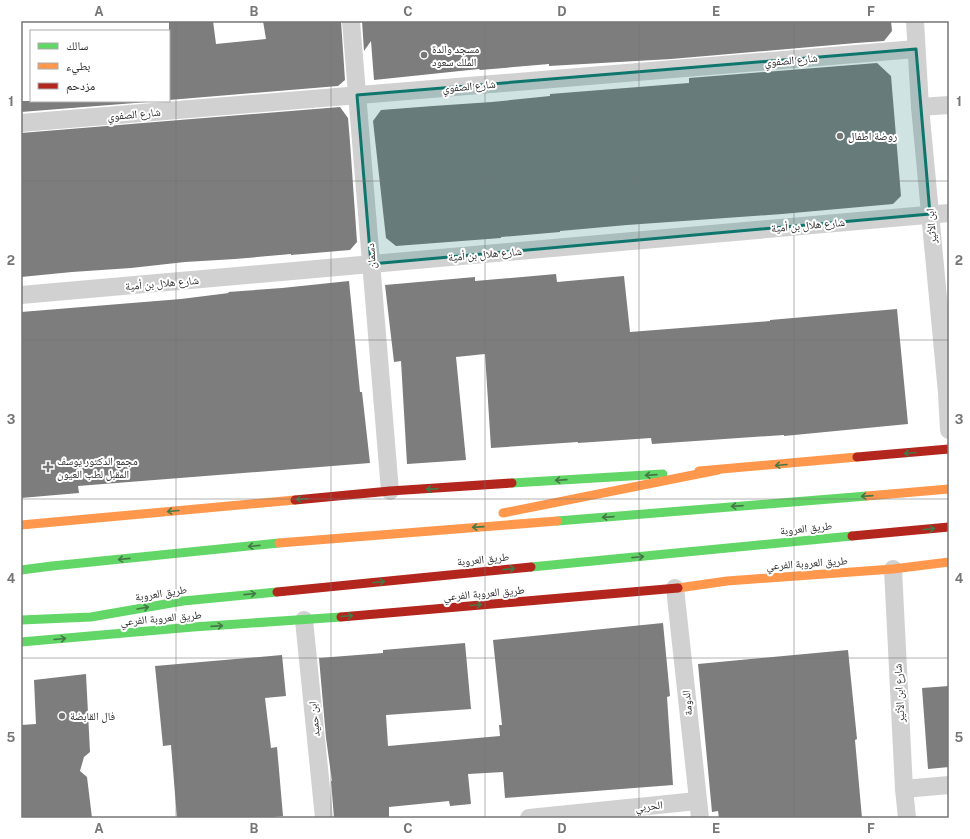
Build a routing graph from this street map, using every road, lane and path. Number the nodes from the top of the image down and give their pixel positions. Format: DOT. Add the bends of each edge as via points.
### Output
graph roads {
  1 [pos="351,21"];
  2 [pos="914,21"];
  3 [pos="916,50"];
  4 [pos="357,95"];
  5 [pos="949,105"];
  6 [pos="920,107"];
  7 [pos="21,123"];
  8 [pos="949,213"];
  9 [pos="930,214"];
  10 [pos="372,264"];
  11 [pos="21,295"];
  12 [pos="949,430"];
  13 [pos="949,449"];
  14 [pos="718,470"];
  15 [pos="949,489"];
  16 [pos="390,491"];
  17 [pos="491,515"];
  18 [pos="475,519"];
  19 [pos="21,525"];
  20 [pos="949,527"];
  21 [pos="405,533"];
  22 [pos="29,561"];
  23 [pos="949,562"];
  24 [pos="52,566"];
  25 [pos="893,569"];
  26 [pos="21,570"];
  27 [pos="675,588"];
  28 [pos="91,617"];
  29 [pos="21,620"];
  30 [pos="304,620"];
  31 [pos="119,621"];
  32 [pos="141,623"];
  33 [pos="193,627"];
  34 [pos="21,642"];
  35 [pos="949,785"];
  36 [pos="904,788"];
  37 [pos="698,810"];
  38 [pos="324,818"];
  39 [pos="529,818"];
  40 [pos="907,818"];
  1 -- 4 [label="street, دسمان"];
  2 -- 3 [label="street, ابن الأثير"];
  3 -- 4 [label="street, شارع الصفوي"];
  3 -- 6 [label="street, ابن الأثير"];
  4 -- 7 [label="street, شارع الصفوي"];
  4 -- 10 [label="street, دسمان"];
  5 -- 6 [label="street"];
  6 -- 9 [label="street, ابن الأثير"];
  8 -- 9 [label="street, شارع هلال بن أمية"];
  9 -- 10 [label="street, شارع هلال بن أمية"];
  9 -- 12 [label="street, ابن الأثير"];
  10 -- 11 [label="street, شارع هلال بن أمية"];
  10 -- 16 [label="street, دسمان"];
  13 -- 14 [label="main road, one-way"];
  14 -- 16 [label="main road, one-way"];
  14 -- 17 [label="main road"];
  15 -- 21 [label="main road, one-way"];
  16 -- 19 [label="main road, one-way"];
  18 -- 21 [label="main road"];
  28 -- 20 [label="main road, طريق العروبة, one-way" via="183,601"];
  21 -- 24 [label="main road, one-way"];
  22 -- 24 [label="main road"];
  23 -- 25 [label="main road, طريق العروبة الفرعي"];
  24 -- 26 [label="main road"];
  25 -- 27 [label="main road, طريق العروبة الفرعي" via="727,581"];
  25 -- 36 [label="street, شارع ابن الأثير"];
  30 -- 27 [label="main road, طريق العروبة الفرعي, one-way"];
  27 -- 37 [label="street, الدومة"];
  28 -- 29 [label="main road, طريق العروبة"];
  28 -- 31 [label="main road"];
  33 -- 30 [label="main road, طريق العروبة الفرعي, one-way"];
  30 -- 38 [label="street, ابن حميد"];
  32 -- 33 [label="main road"];
  34 -- 33 [label="main road, طريق العروبة الفرعي, one-way"];
  35 -- 36 [label="street"];
  36 -- 40 [label="street, شارع ابن الأثير"];
  37 -- 39 [label="street, الحربي"];
}
